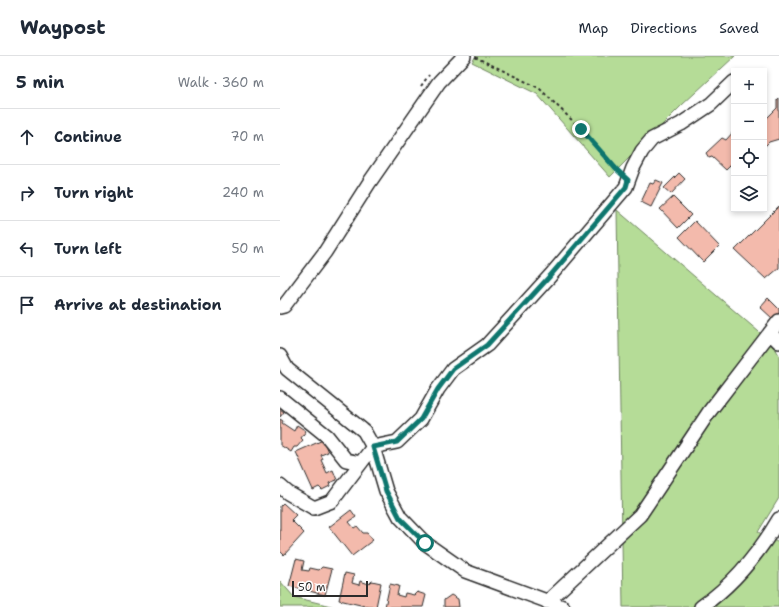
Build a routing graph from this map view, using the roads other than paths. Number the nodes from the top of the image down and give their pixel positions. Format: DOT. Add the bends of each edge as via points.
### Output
graph roads {
  1 [pos="464,56"];
  2 [pos="731,85"];
  3 [pos="280,307"];
  4 [pos="779,321"];
  5 [pos="774,338"];
  6 [pos="280,356"];
  7 [pos="283,366"];
  8 [pos="280,398"];
  9 [pos="373,447"];
  10 [pos="361,463"];
  11 [pos="280,486"];
  12 [pos="777,527"];
  13 [pos="547,602"];
  14 [pos="563,607"];
  15 [pos="701,607"];
  1 -- 3 [label="street" via="439,82 325,252 284,306"];
  2 -- 9 [label="street" via="711,104 682,124 652,139 632,168 626,187 487,345 453,369 421,419 397,442"];
  4 -- 5 [label="street"];
  5 -- 13 [label="street" via="709,412 640,515"];
  6 -- 7 [label="street"];
  7 -- 9 [label="street" via="364,431"];
  8 -- 10 [label="street" via="327,436 346,460"];
  9 -- 10 [label="street"];
  9 -- 13 [label="street" via="386,491 400,518 425,543 465,571"];
  10 -- 11 [label="street" via="332,501 314,508"];
  12 -- 15 [label="street" via="732,582"];
  13 -- 14 [label="street"];
}
